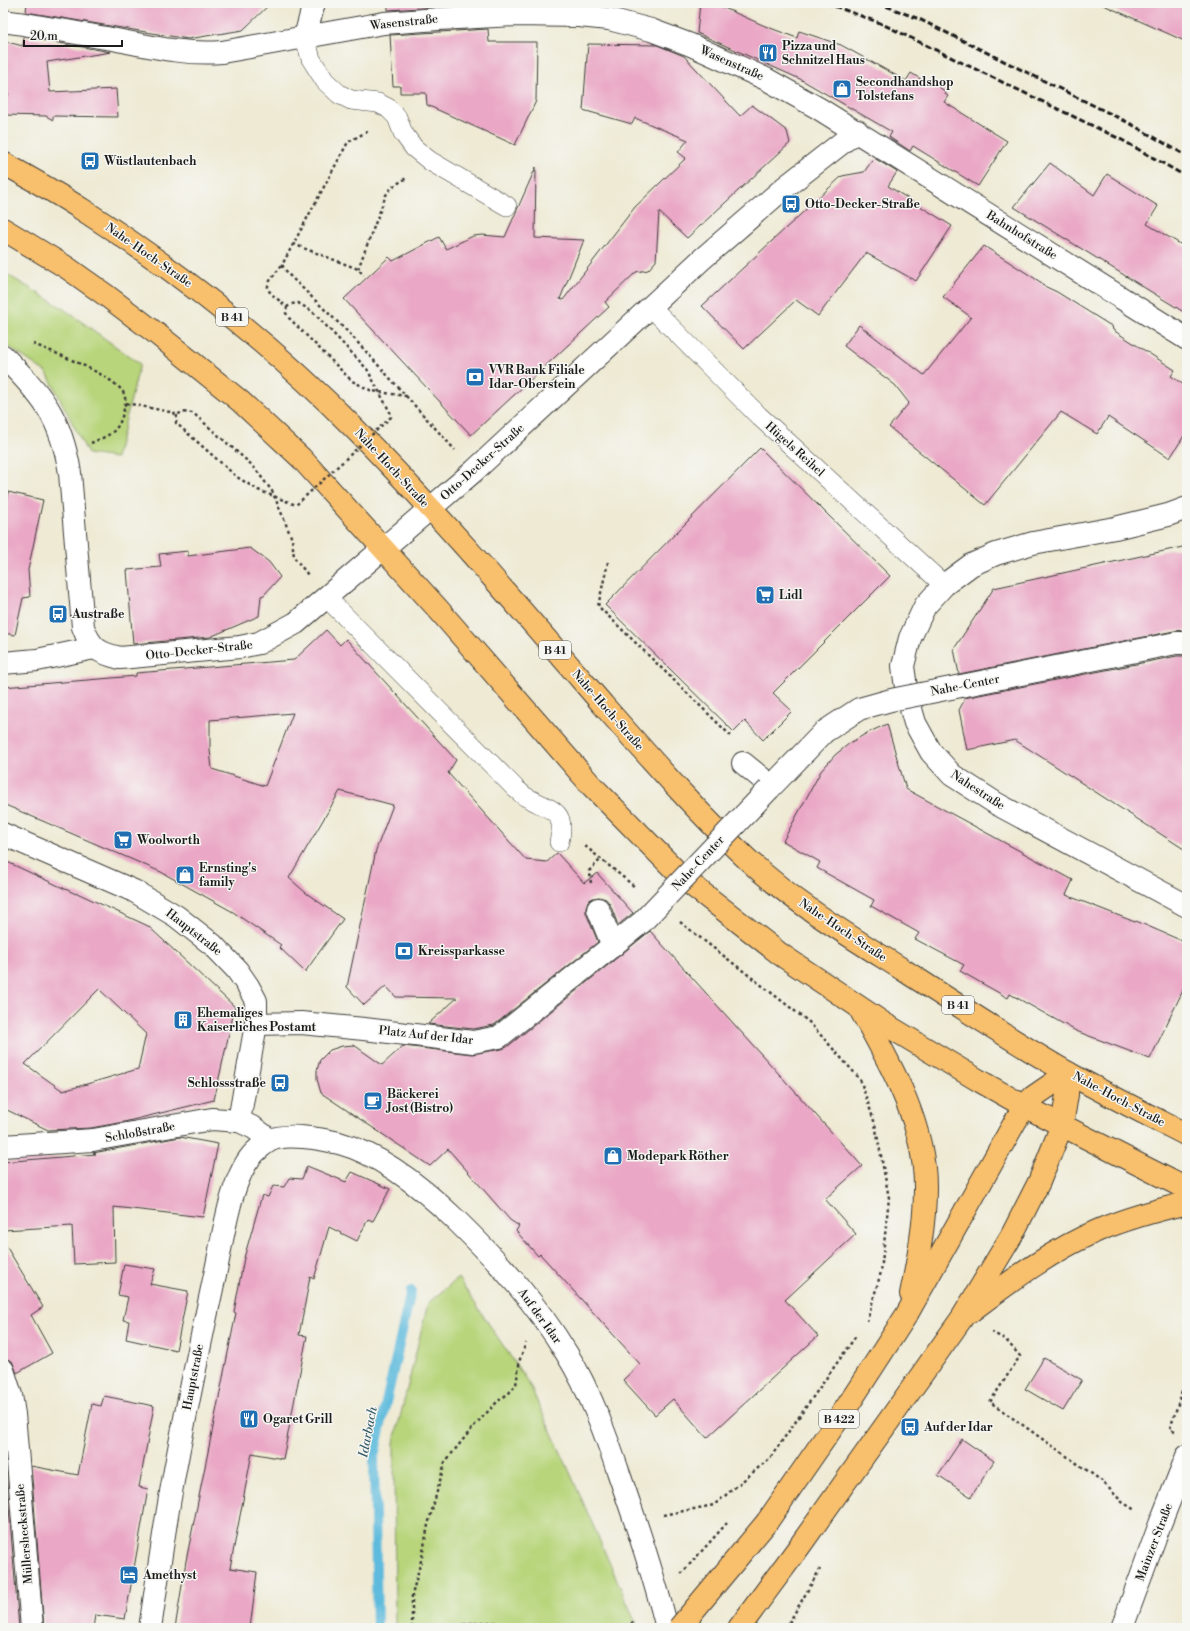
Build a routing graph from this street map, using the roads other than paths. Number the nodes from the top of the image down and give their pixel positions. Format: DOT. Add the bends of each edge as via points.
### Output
graph roads {
  1 [pos="314,3"];
  2 [pos="3,21"];
  3 [pos="306,37"];
  4 [pos="857,131"];
  5 [pos="3,163"];
  6 [pos="507,206"];
  7 [pos="3,229"];
  8 [pos="651,307"];
  9 [pos="1187,339"];
  10 [pos="3,356"];
  11 [pos="1187,508"];
  12 [pos="430,509"];
  13 [pos="384,548"];
  14 [pos="944,585"];
  15 [pos="326,596"];
  16 [pos="1187,644"];
  17 [pos="94,648"];
  18 [pos="3,663"];
  19 [pos="743,763"];
  20 [pos="770,787"];
  21 [pos="3,834"];
  22 [pos="559,842"];
  23 [pos="1187,906"];
  24 [pos="598,908"];
  25 [pos="642,922"];
  26 [pos="613,946"];
  27 [pos="860,1008"];
  28 [pos="256,1024"];
  29 [pos="1068,1073"];
  30 [pos="1024,1106"];
  31 [pos="239,1121"];
  32 [pos="1062,1124"];
  33 [pos="1187,1135"];
  34 [pos="270,1140"];
  35 [pos="4,1144"];
  36 [pos="1187,1189"];
  37 [pos="1187,1203"];
  38 [pos="907,1314"];
  39 [pos="962,1318"];
  40 [pos="3,1370"];
  41 [pos="1187,1456"];
  42 [pos="32,1628"];
  43 [pos="150,1628"];
  44 [pos="667,1628"];
  45 [pos="679,1628"];
  46 [pos="739,1628"];
  47 [pos="1122,1628"];
  1 -- 3 [label="street"];
  2 -- 3 [label="street, Wasenstraße" via="179,52 205,54"];
  3 -- 4 [label="street, Wasenstraße" via="384,23 438,19 578,16 609,19 651,30 746,69"];
  3 -- 6 [label="lane" via="311,60 339,94 351,100 378,103 388,108 397,117 403,133 414,148 430,161"];
  4 -- 8 [label="street, Otto-Decker-Straße" via="784,188"];
  4 -- 9 [label="street, Bahnhofstraße"];
  5 -- 12 [label="main road, Nahe-Hoch-Straße / B 41" via="81,208 206,296 317,391"];
  7 -- 13 [label="main road" via="66,267 107,296 213,378 301,458"];
  8 -- 12 [label="street, Otto-Decker-Straße"];
  8 -- 14 [label="lane, Hügels Reihel" via="759,416"];
  10 -- 17 [label="street" via="30,383 47,406 67,452 83,627"];
  11 -- 14 [label="street, Nahestraße" via="1115,528 1033,543 996,554 971,564"];
  12 -- 13 [label="street, Otto-Decker-Straße"];
  12 -- 29 [label="main road, Nahe-Hoch-Straße / B 41" via="679,791 750,863 850,936"];
  13 -- 15 [label="street, Otto-Decker-Straße"];
  13 -- 27 [label="main road" via="592,785 683,878 780,954"];
  14 -- 23 [label="street, Nahestraße" via="925,606 910,638 904,666 907,695 915,723 931,752 952,776 997,804"];
  15 -- 17 [label="street, Otto-Decker-Straße" via="296,623 260,643 120,658 103,654"];
  15 -- 22 [label="lane" via="516,789 526,798 558,814 562,824"];
  16 -- 20 [label="street, Nahe-Center, bridge" via="1176,643 891,700 859,709 824,732"];
  17 -- 18 [label="street" via="37,660"];
  19 -- 20 [label="street"];
  20 -- 25 [label="street, Nahe-Center, bridge"];
  21 -- 28 [label="street, Hauptstraße" via="134,891 176,916 213,945 237,970 256,1001"];
  24 -- 26 [label="street"];
  25 -- 26 [label="street, Platz Auf der Idar"];
  26 -- 28 [label="street, Platz Auf der Idar" via="499,1037 473,1042 301,1023"];
  27 -- 30 [label="main road"];
  27 -- 38 [label="main road" via="886,1056 909,1108 923,1163 924,1218"];
  28 -- 31 [label="street, Hauptstraße"];
  29 -- 30 [label="main road"];
  29 -- 32 [label="main road"];
  29 -- 33 [label="main road, Nahe-Hoch-Straße / B 41"];
  30 -- 32 [label="main road"];
  30 -- 38 [label="main road, B 422"];
  31 -- 34 [label="street, Schloßstraße"];
  31 -- 35 [label="street, Schloßstraße" via="212,1119 93,1140"];
  32 -- 36 [label="main road"];
  32 -- 39 [label="main road" via="1039,1182 1019,1222"];
  34 -- 43 [label="street, Hauptstraße" via="252,1154 241,1173 233,1197 200,1341 171,1492"];
  34 -- 44 [label="street, Auf der Idar" via="305,1137 328,1140 351,1146 383,1163 437,1202 486,1250 542,1315 569,1356 607,1439 636,1521"];
  37 -- 39 [label="main road" via="1125,1220 1074,1242 1015,1278"];
  38 -- 45 [label="main road, B 422, bridge" via="848,1406 766,1522"];
  39 -- 46 [label="main road"];
  40 -- 42 [label="street, Müllersheckstraße" via="14,1414"];
  41 -- 47 [label="street, Mainzer Straße"];
}
